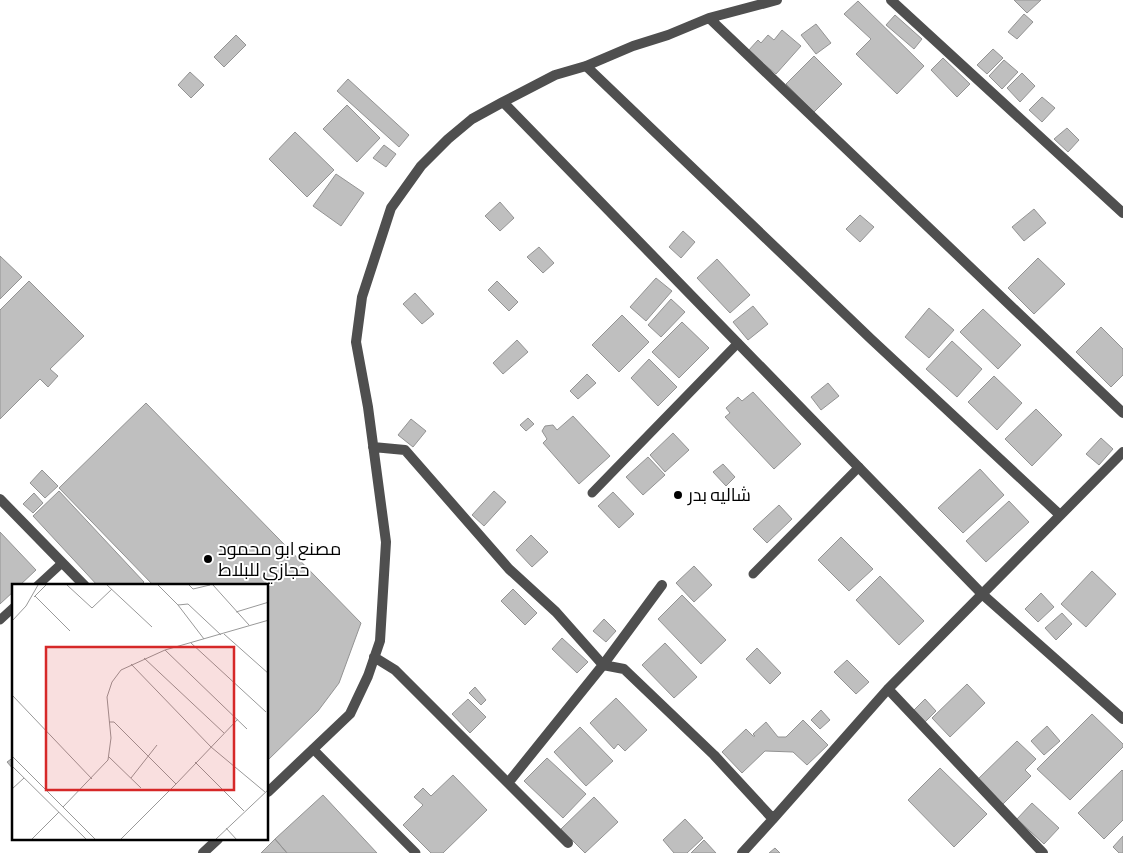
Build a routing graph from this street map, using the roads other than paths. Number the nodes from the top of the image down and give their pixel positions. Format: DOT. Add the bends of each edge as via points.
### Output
graph roads {
  1 [pos="777,0"];
  2 [pos="891,0"];
  3 [pos="709,18"];
  4 [pos="586,66"];
  5 [pos="503,102"];
  6 [pos="1123,214"];
  7 [pos="738,343"];
  8 [pos="1123,413"];
  9 [pos="373,447"];
  10 [pos="1123,452"];
  11 [pos="859,467"];
  12 [pos="592,493"];
  13 [pos="0,499"];
  14 [pos="1060,516"];
  15 [pos="62,563"];
  16 [pos="753,574"];
  17 [pos="39,584"];
  18 [pos="83,584"];
  19 [pos="662,585"];
  20 [pos="982,594"];
  21 [pos="12,609"];
  22 [pos="0,620"];
  23 [pos="374,657"];
  24 [pos="603,665"];
  25 [pos="888,689"];
  26 [pos="1123,719"];
  27 [pos="313,749"];
  28 [pos="508,784"];
  29 [pos="269,788"];
  30 [pos="773,819"];
  31 [pos="217,840"];
  32 [pos="568,843"];
  33 [pos="203,853"];
  34 [pos="416,853"];
  35 [pos="742,853"];
  36 [pos="1043,853"];
  1 -- 3 [label="street"];
  2 -- 6 [label="street"];
  3 -- 4 [label="street"];
  3 -- 8 [label="street"];
  4 -- 5 [label="street" via="555,75"];
  4 -- 14 [label="street"];
  5 -- 7 [label="street"];
  5 -- 9 [label="street" via="472,119 448,139 421,166 392,208 362,297 356,342"];
  7 -- 11 [label="street"];
  7 -- 12 [label="lane"];
  9 -- 23 [label="street" via="386,542 380,641"];
  9 -- 24 [label="street" via="404,450 509,569 556,612"];
  10 -- 14 [label="street"];
  11 -- 16 [label="lane"];
  11 -- 20 [label="street"];
  13 -- 15 [label="street"];
  14 -- 20 [label="street"];
  15 -- 17 [label="lane"];
  15 -- 18 [label="street"];
  19 -- 24 [label="street"];
  20 -- 25 [label="street"];
  20 -- 26 [label="street"];
  21 -- 22 [label="lane"];
  23 -- 27 [label="street" via="350,714"];
  23 -- 28 [label="street" via="395,670"];
  24 -- 28 [label="street"];
  24 -- 30 [label="street" via="624,669 714,755"];
  25 -- 30 [label="street"];
  25 -- 36 [label="street"];
  27 -- 29 [label="street"];
  27 -- 34 [label="lane"];
  28 -- 32 [label="street"];
  30 -- 35 [label="street"];
  31 -- 33 [label="street"];
}
